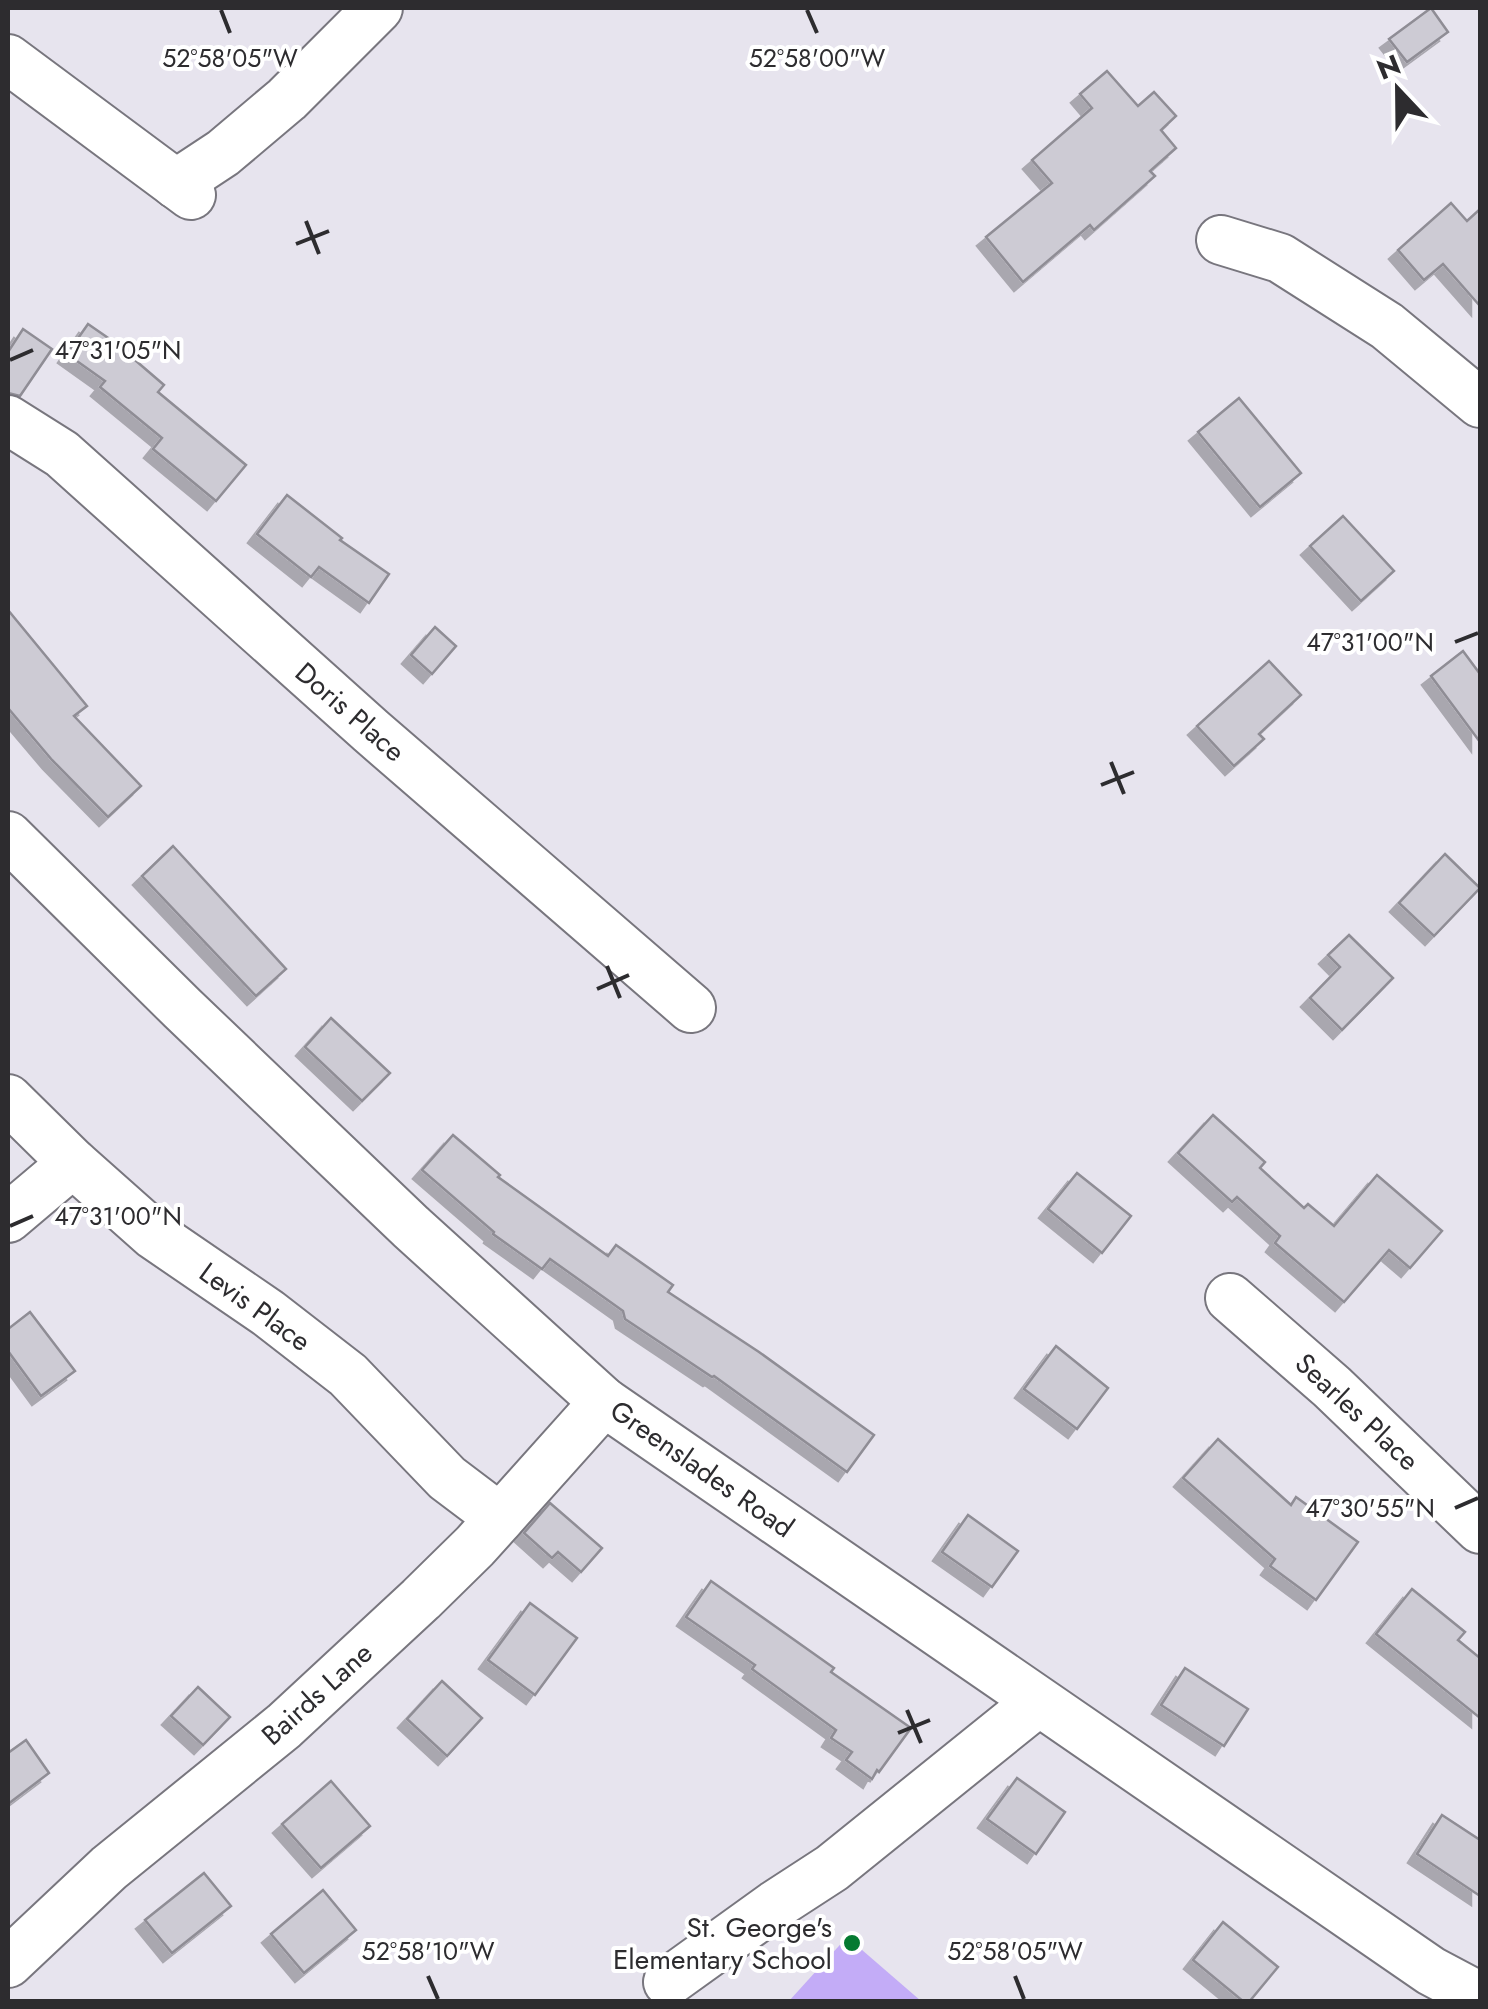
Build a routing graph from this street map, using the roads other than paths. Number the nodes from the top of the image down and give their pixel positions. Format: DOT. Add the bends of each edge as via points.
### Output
graph roads {
  1 [pos="378,8"];
  2 [pos="8,59"];
  3 [pos="1222,240"];
  4 [pos="1480,402"];
  5 [pos="8,420"];
  6 [pos="8,836"];
  7 [pos="691,1008"];
  8 [pos="8,1099"];
  9 [pos="72,1163"];
  10 [pos="8,1218"];
  11 [pos="1230,1298"];
  12 [pos="604,1402"];
  13 [pos="500,1518"];
  14 [pos="1480,1529"];
  15 [pos="1038,1702"];
  16 [pos="8,1964"];
  17 [pos="668,1982"];
  18 [pos="1480,1997"];
  1 -- 2 [label="street" via="184,189"];
  3 -- 4 [label="street" via="1280,258 1387,326"];
  5 -- 7 [label="street, Doris Place" via="62,454"];
  6 -- 12 [label="street, Greenslades Road" via="412,1227"];
  8 -- 9 [label="street, Levis Place"];
  9 -- 10 [label="street"];
  9 -- 13 [label="street, Levis Place" via="154,1234 348,1375 447,1478"];
  11 -- 14 [label="street, Searles Place"];
  12 -- 13 [label="street, Bairds Lane"];
  12 -- 15 [label="street, Greenslades Road"];
  13 -- 16 [label="street, Bairds Lane" via="284,1726 109,1868"];
  15 -- 17 [label="street" via="832,1868"];
  15 -- 18 [label="street, Greenslades Road"];
}
